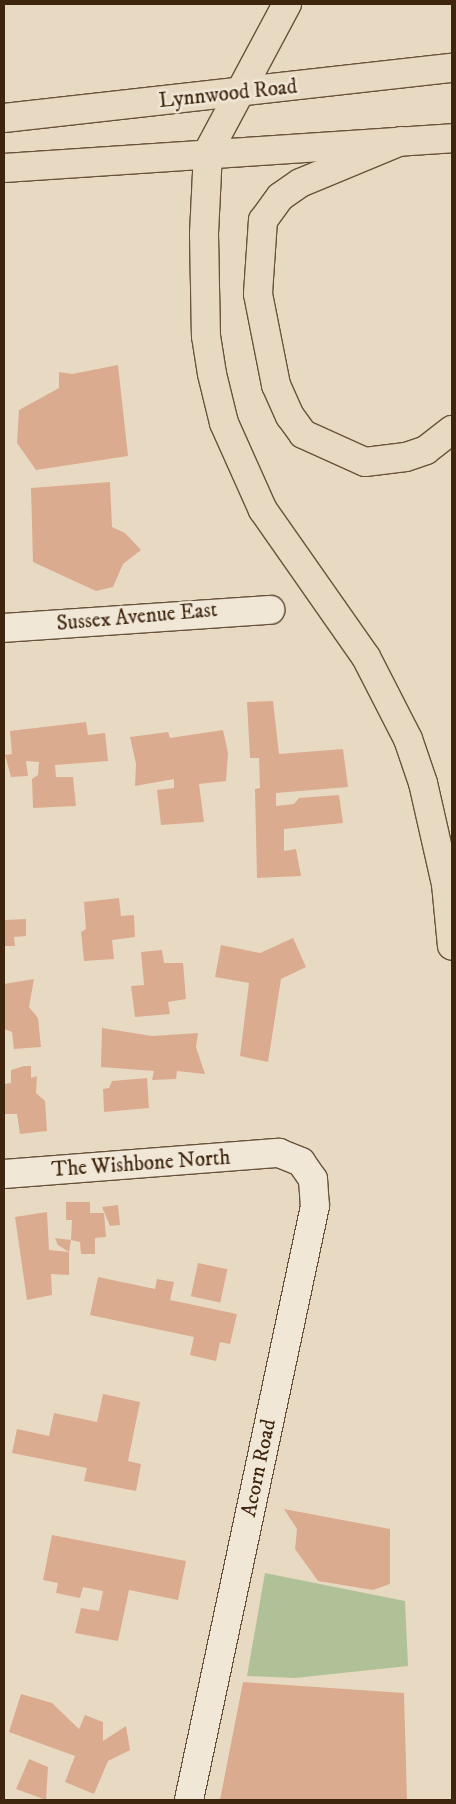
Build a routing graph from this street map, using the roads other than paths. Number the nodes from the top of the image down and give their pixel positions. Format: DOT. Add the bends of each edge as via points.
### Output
graph roads {
  1 [pos="287,4"];
  2 [pos="445,69"];
  3 [pos="236,93"];
  4 [pos="4,118"];
  5 [pos="427,139"];
  6 [pos="208,152"];
  7 [pos="4,168"];
  8 [pos="452,430"];
  9 [pos="270,610"];
  10 [pos="4,628"];
  11 [pos="452,946"];
  12 [pos="279,1154"];
  13 [pos="4,1174"];
  14 [pos="189,1800"];
  1 -- 3 [label="main road" via="270,40"];
  2 -- 3 [label="main road, Lynnwood Road"];
  3 -- 4 [label="main road, Lynnwood Road"];
  3 -- 6 [label="main road"];
  5 -- 6 [label="main road"];
  5 -- 8 [label="main road" via="300,182 280,197 263,220 258,294 276,385 290,416 303,434 365,462 413,455"];
  6 -- 7 [label="main road"];
  6 -- 11 [label="main road" via="204,234 206,336 224,423 264,510 366,657 408,739 423,784 446,884"];
  9 -- 10 [label="street, Sussex Avenue East"];
  12 -- 13 [label="street, The Wishbone North"];
  12 -- 14 [label="street, Acorn Road" via="295,1158 308,1170 315,1190 315,1206"];
}
